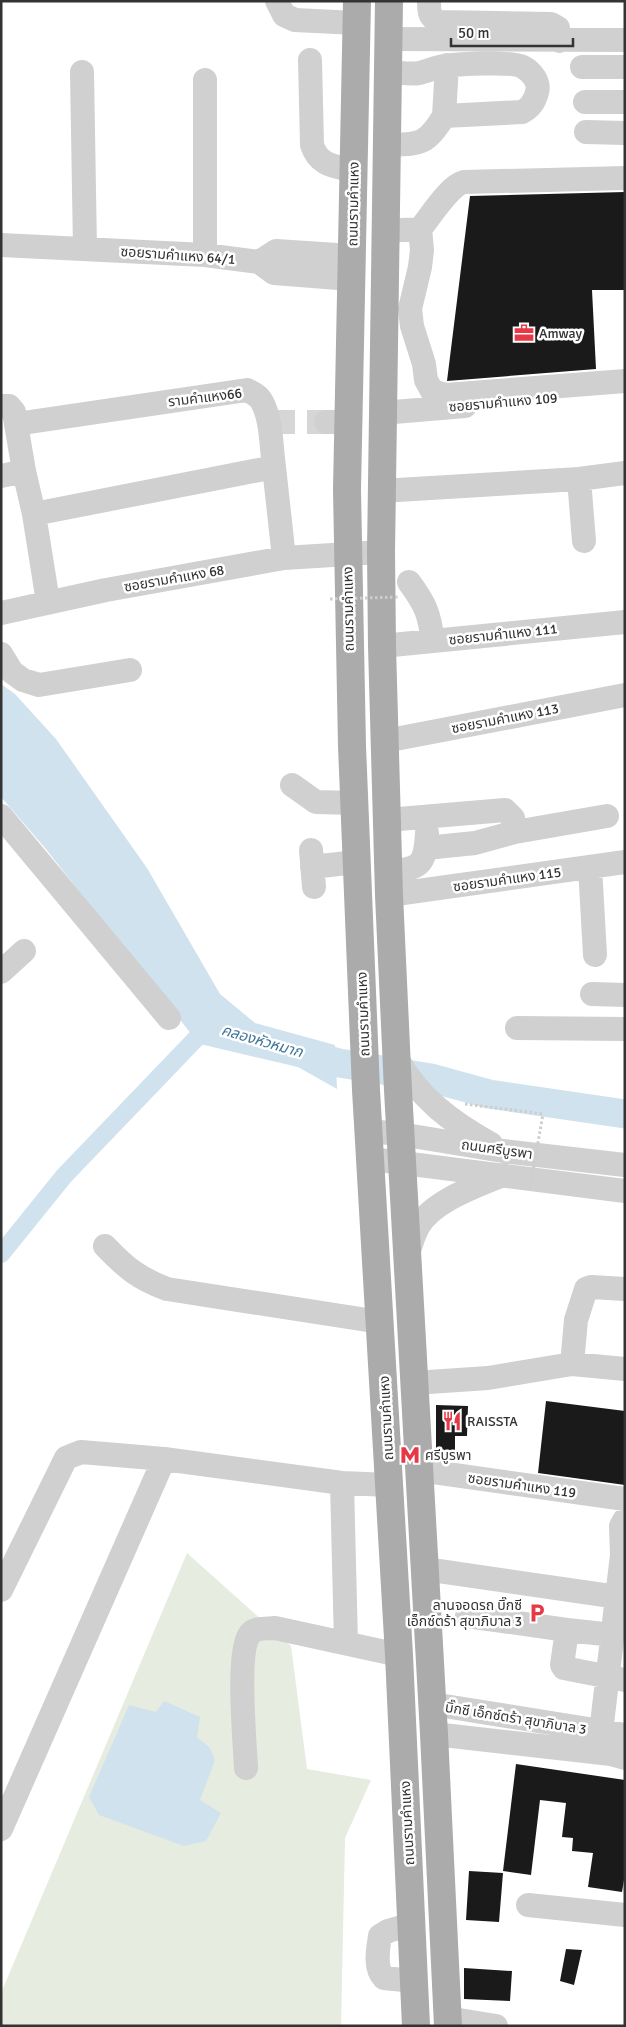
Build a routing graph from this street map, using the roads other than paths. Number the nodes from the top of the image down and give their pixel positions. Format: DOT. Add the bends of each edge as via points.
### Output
graph roads {
  1 [pos="277,1"];
  2 [pos="389,1"];
  3 [pos="429,1"];
  4 [pos="356,12"];
  5 [pos="389,39"];
  6 [pos="625,40"];
  7 [pos="559,41"];
  8 [pos="310,60"];
  9 [pos="447,65"];
  10 [pos="582,67"];
  11 [pos="625,67"];
  12 [pos="82,72"];
  13 [pos="388,72"];
  14 [pos="205,80"];
  15 [pos="585,102"];
  16 [pos="625,102"];
  17 [pos="444,116"];
  18 [pos="586,132"];
  19 [pos="625,133"];
  20 [pos="387,145"];
  21 [pos="354,171"];
  22 [pos="625,178"];
  23 [pos="420,229"];
  24 [pos="385,231"];
  25 [pos="1,244"];
  26 [pos="85,249"];
  27 [pos="205,255"];
  28 [pos="352,268"];
  29 [pos="625,381"];
  30 [pos="625,391"];
  31 [pos="1,406"];
  32 [pos="382,413"];
  33 [pos="16,424"];
  34 [pos="274,467"];
  35 [pos="12,473"];
  36 [pos="625,473"];
  37 [pos="579,479"];
  38 [pos="381,491"];
  39 [pos="34,514"];
  40 [pos="584,541"];
  41 [pos="381,552"];
  42 [pos="348,555"];
  43 [pos="284,558"];
  44 [pos="404,590"];
  45 [pos="48,602"];
  46 [pos="1,613"];
  47 [pos="625,622"];
  48 [pos="433,641"];
  49 [pos="382,646"];
  50 [pos="1,654"];
  51 [pos="130,670"];
  52 [pos="625,695"];
  53 [pos="384,741"];
  54 [pos="292,785"];
  55 [pos="354,803"];
  56 [pos="1,816"];
  57 [pos="607,816"];
  58 [pos="427,817"];
  59 [pos="387,820"];
  60 [pos="515,832"];
  61 [pos="426,848"];
  62 [pos="356,862"];
  63 [pos="625,862"];
  64 [pos="590,867"];
  65 [pos="312,868"];
  66 [pos="388,883"];
  67 [pos="24,951"];
  68 [pos="595,955"];
  69 [pos="1,972"];
  70 [pos="592,994"];
  71 [pos="625,995"];
  72 [pos="169,1018"];
  73 [pos="517,1028"];
  74 [pos="625,1029"];
  75 [pos="396,1057"];
  76 [pos="369,1131"];
  77 [pos="400,1134"];
  78 [pos="503,1151"];
  79 [pos="370,1159"];
  80 [pos="402,1162"];
  81 [pos="625,1165"];
  82 [pos="504,1175"];
  83 [pos="625,1191"];
  84 [pos="105,1246"];
  85 [pos="407,1256"];
  86 [pos="625,1289"];
  87 [pos="380,1322"];
  88 [pos="572,1364"];
  89 [pos="625,1369"];
  90 [pos="414,1383"];
  91 [pos="164,1459"];
  92 [pos="419,1470"];
  93 [pos="342,1483"];
  94 [pos="389,1485"];
  95 [pos="625,1499"];
  96 [pos="625,1519"];
  97 [pos="624,1556"];
  98 [pos="425,1568"];
  99 [pos="1,1590"];
  100 [pos="621,1598"];
  101 [pos="467,1616"];
  102 [pos="567,1630"];
  103 [pos="612,1635"];
  104 [pos="346,1643"];
  105 [pos="399,1654"];
  106 [pos="616,1679"];
  107 [pos="432,1704"];
  108 [pos="600,1732"];
  109 [pos="434,1734"];
  110 [pos="625,1736"];
  111 [pos="625,1758"];
  112 [pos="246,1768"];
  113 [pos="9,1789"];
  114 [pos="1,1829"];
  115 [pos="528,1906"];
  116 [pos="625,1915"];
  117 [pos="448,2022"];
  118 [pos="416,2026"];
  119 [pos="496,2026"];
  1 -- 4 [label="street" via="284,15 296,20"];
  2 -- 5 [label="main road"];
  3 -- 7 [label="street" via="429,12 440,22 551,24 558,28"];
  4 -- 21 [label="main road, ถนนรามคำแหง"];
  5 -- 7 [label="street"];
  5 -- 13 [label="main road"];
  6 -- 7 [label="street"];
  8 -- 21 [label="street" via="312,145 316,155 327,164"];
  9 -- 13 [label="street" via="419,73"];
  9 -- 17 [label="street"];
  9 -- 17 [label="street" via="510,64 522,67 539,85 529,109 522,112"];
  10 -- 11 [label="street"];
  12 -- 26 [label="street"];
  13 -- 20 [label="main road"];
  14 -- 27 [label="street"];
  15 -- 16 [label="street"];
  17 -- 20 [label="street" via="427,139 417,144"];
  18 -- 19 [label="street"];
  20 -- 24 [label="main road"];
  21 -- 28 [label="main road, ถนนรามคำแหง"];
  22 -- 23 [label="street" via="459,183"];
  23 -- 24 [label="street"];
  23 -- 29 [label="street" via="420,267 410,309 426,380 432,391 446,395"];
  24 -- 32 [label="main road"];
  25 -- 26 [label="street, ซอยรามคำแหง 64/1"];
  26 -- 27 [label="street, ซอยรามคำแหง 64/1"];
  27 -- 28 [label="street, ซอยรามคำแหง 64/1" via="259,262 274,273"];
  28 -- 42 [label="main road, ถนนรามคำแหง" via="337,422"];
  30 -- 32 [label="street, ซอยรามคำแหง 109"];
  31 -- 33 [label="street" via="9,406 14,412"];
  32 -- 38 [label="main road"];
  33 -- 34 [label="street, รามคำแหง66" via="247,390 262,402 269,422"];
  33 -- 35 [label="street"];
  34 -- 39 [label="street"];
  34 -- 43 [label="street, รามคำแหง66"];
  35 -- 39 [label="street"];
  36 -- 37 [label="street"];
  37 -- 38 [label="street"];
  37 -- 40 [label="street"];
  38 -- 41 [label="main road"];
  39 -- 45 [label="street"];
  41 -- 42 [label="street, ซอยรามคำแหง 68"];
  41 -- 49 [label="main road"];
  42 -- 43 [label="street, ซอยรามคำแหง 68"];
  42 -- 55 [label="main road, ถนนรามคำแหง"];
  43 -- 45 [label="street, ซอยรามคำแหง 68"];
  44 -- 48 [label="street" via="425,604"];
  45 -- 46 [label="street, ซอยรามคำแหง 68"];
  47 -- 48 [label="street, ซอยรามคำแหง 111"];
  48 -- 49 [label="street, ซอยรามคำแหง 111"];
  49 -- 53 [label="main road"];
  50 -- 51 [label="street" via="12,672 23,680 39,684"];
  52 -- 53 [label="street, ซอยรามคำแหง 113"];
  53 -- 59 [label="main road"];
  54 -- 55 [label="street" via="316,802"];
  55 -- 62 [label="main road, ถนนรามคำแหง"];
  56 -- 72 [label="street"];
  57 -- 60 [label="street"];
  58 -- 59 [label="street"];
  58 -- 60 [label="street" via="505,810 513,818"];
  58 -- 61 [label="street"];
  59 -- 66 [label="main road"];
  60 -- 61 [label="street" via="475,843"];
  61 -- 66 [label="street" via="420,863"];
  62 -- 65 [label="street"];
  62 -- 76 [label="main road, ถนนรามคำแหง"];
  63 -- 64 [label="street, ซอยรามคำแหง 115"];
  64 -- 66 [label="street, ซอยรามคำแหง 115"];
  64 -- 68 [label="street"];
  66 -- 75 [label="main road"];
  67 -- 69 [label="street"];
  70 -- 71 [label="street"];
  73 -- 74 [label="street"];
  75 -- 77 [label="main road"];
  75 -- 78 [label="street" via="424,1097 452,1109 471,1133"];
  76 -- 77 [label="street, ถนนศรีบูรพา"];
  76 -- 79 [label="main road, ถนนรามคำแหง"];
  77 -- 78 [label="street, ถนนศรีบูรพา"];
  77 -- 80 [label="main road"];
  78 -- 81 [label="street, ถนนศรีบูรพา"];
  79 -- 80 [label="street, ถนนศรีบูรพา"];
  79 -- 87 [label="main road, ถนนรามคำแหง"];
  80 -- 82 [label="street, ถนนศรีบูรพา"];
  80 -- 85 [label="main road"];
  82 -- 83 [label="street, ถนนศรีบูรพา"];
  82 -- 85 [label="street" via="455,1196 436,1208 419,1226"];
  84 -- 87 [label="street" via="137,1275 167,1288"];
  85 -- 90 [label="main road"];
  86 -- 88 [label="street" via="591,1286 586,1289 576,1320"];
  87 -- 94 [label="main road, ถนนรามคำแหง"];
  88 -- 89 [label="street"];
  88 -- 90 [label="street" via="488,1378"];
  90 -- 92 [label="main road"];
  91 -- 93 [label="street"];
  91 -- 99 [label="street" via="81,1452 66,1458"];
  91 -- 113 [label="street"];
  92 -- 95 [label="street, ซอยรามคำแหง 119"];
  92 -- 98 [label="main road"];
  93 -- 94 [label="street"];
  93 -- 104 [label="street"];
  94 -- 105 [label="main road, ถนนรามคำแหง"];
  96 -- 97 [label="street, บิ๊กซี เอ็กซ์ตร้า สุขาภิบาล 3" via="621,1526"];
  97 -- 100 [label="street, บิ๊กซี เอ็กซ์ตร้า สุขาภิบาล 3"];
  98 -- 100 [label="street"];
  98 -- 107 [label="main road"];
  100 -- 103 [label="street, บิ๊กซี เอ็กซ์ตร้า สุขาภิบาล 3"];
  101 -- 102 [label="street"];
  102 -- 103 [label="street"];
  102 -- 106 [label="street" via="564,1668"];
  103 -- 106 [label="street, บิ๊กซี เอ็กซ์ตร้า สุขาภิบาล 3"];
  104 -- 105 [label="street"];
  104 -- 112 [label="street" via="275,1628 256,1629 250,1633 244,1645 243,1668"];
  105 -- 118 [label="main road, ถนนรามคำแหง"];
  106 -- 108 [label="street, บิ๊กซี เอ็กซ์ตร้า สุขาภิบาล 3"];
  107 -- 108 [label="street, บิ๊กซี เอ็กซ์ตร้า สุขาภิบาล 3"];
  107 -- 109 [label="main road"];
  108 -- 110 [label="street, บิ๊กซี เอ็กซ์ตร้า สุขาภิบาล 3"];
  109 -- 111 [label="street"];
  109 -- 117 [label="main road"];
  113 -- 114 [label="street"];
  115 -- 116 [label="street"];
  117 -- 119 [label="street"];
}
